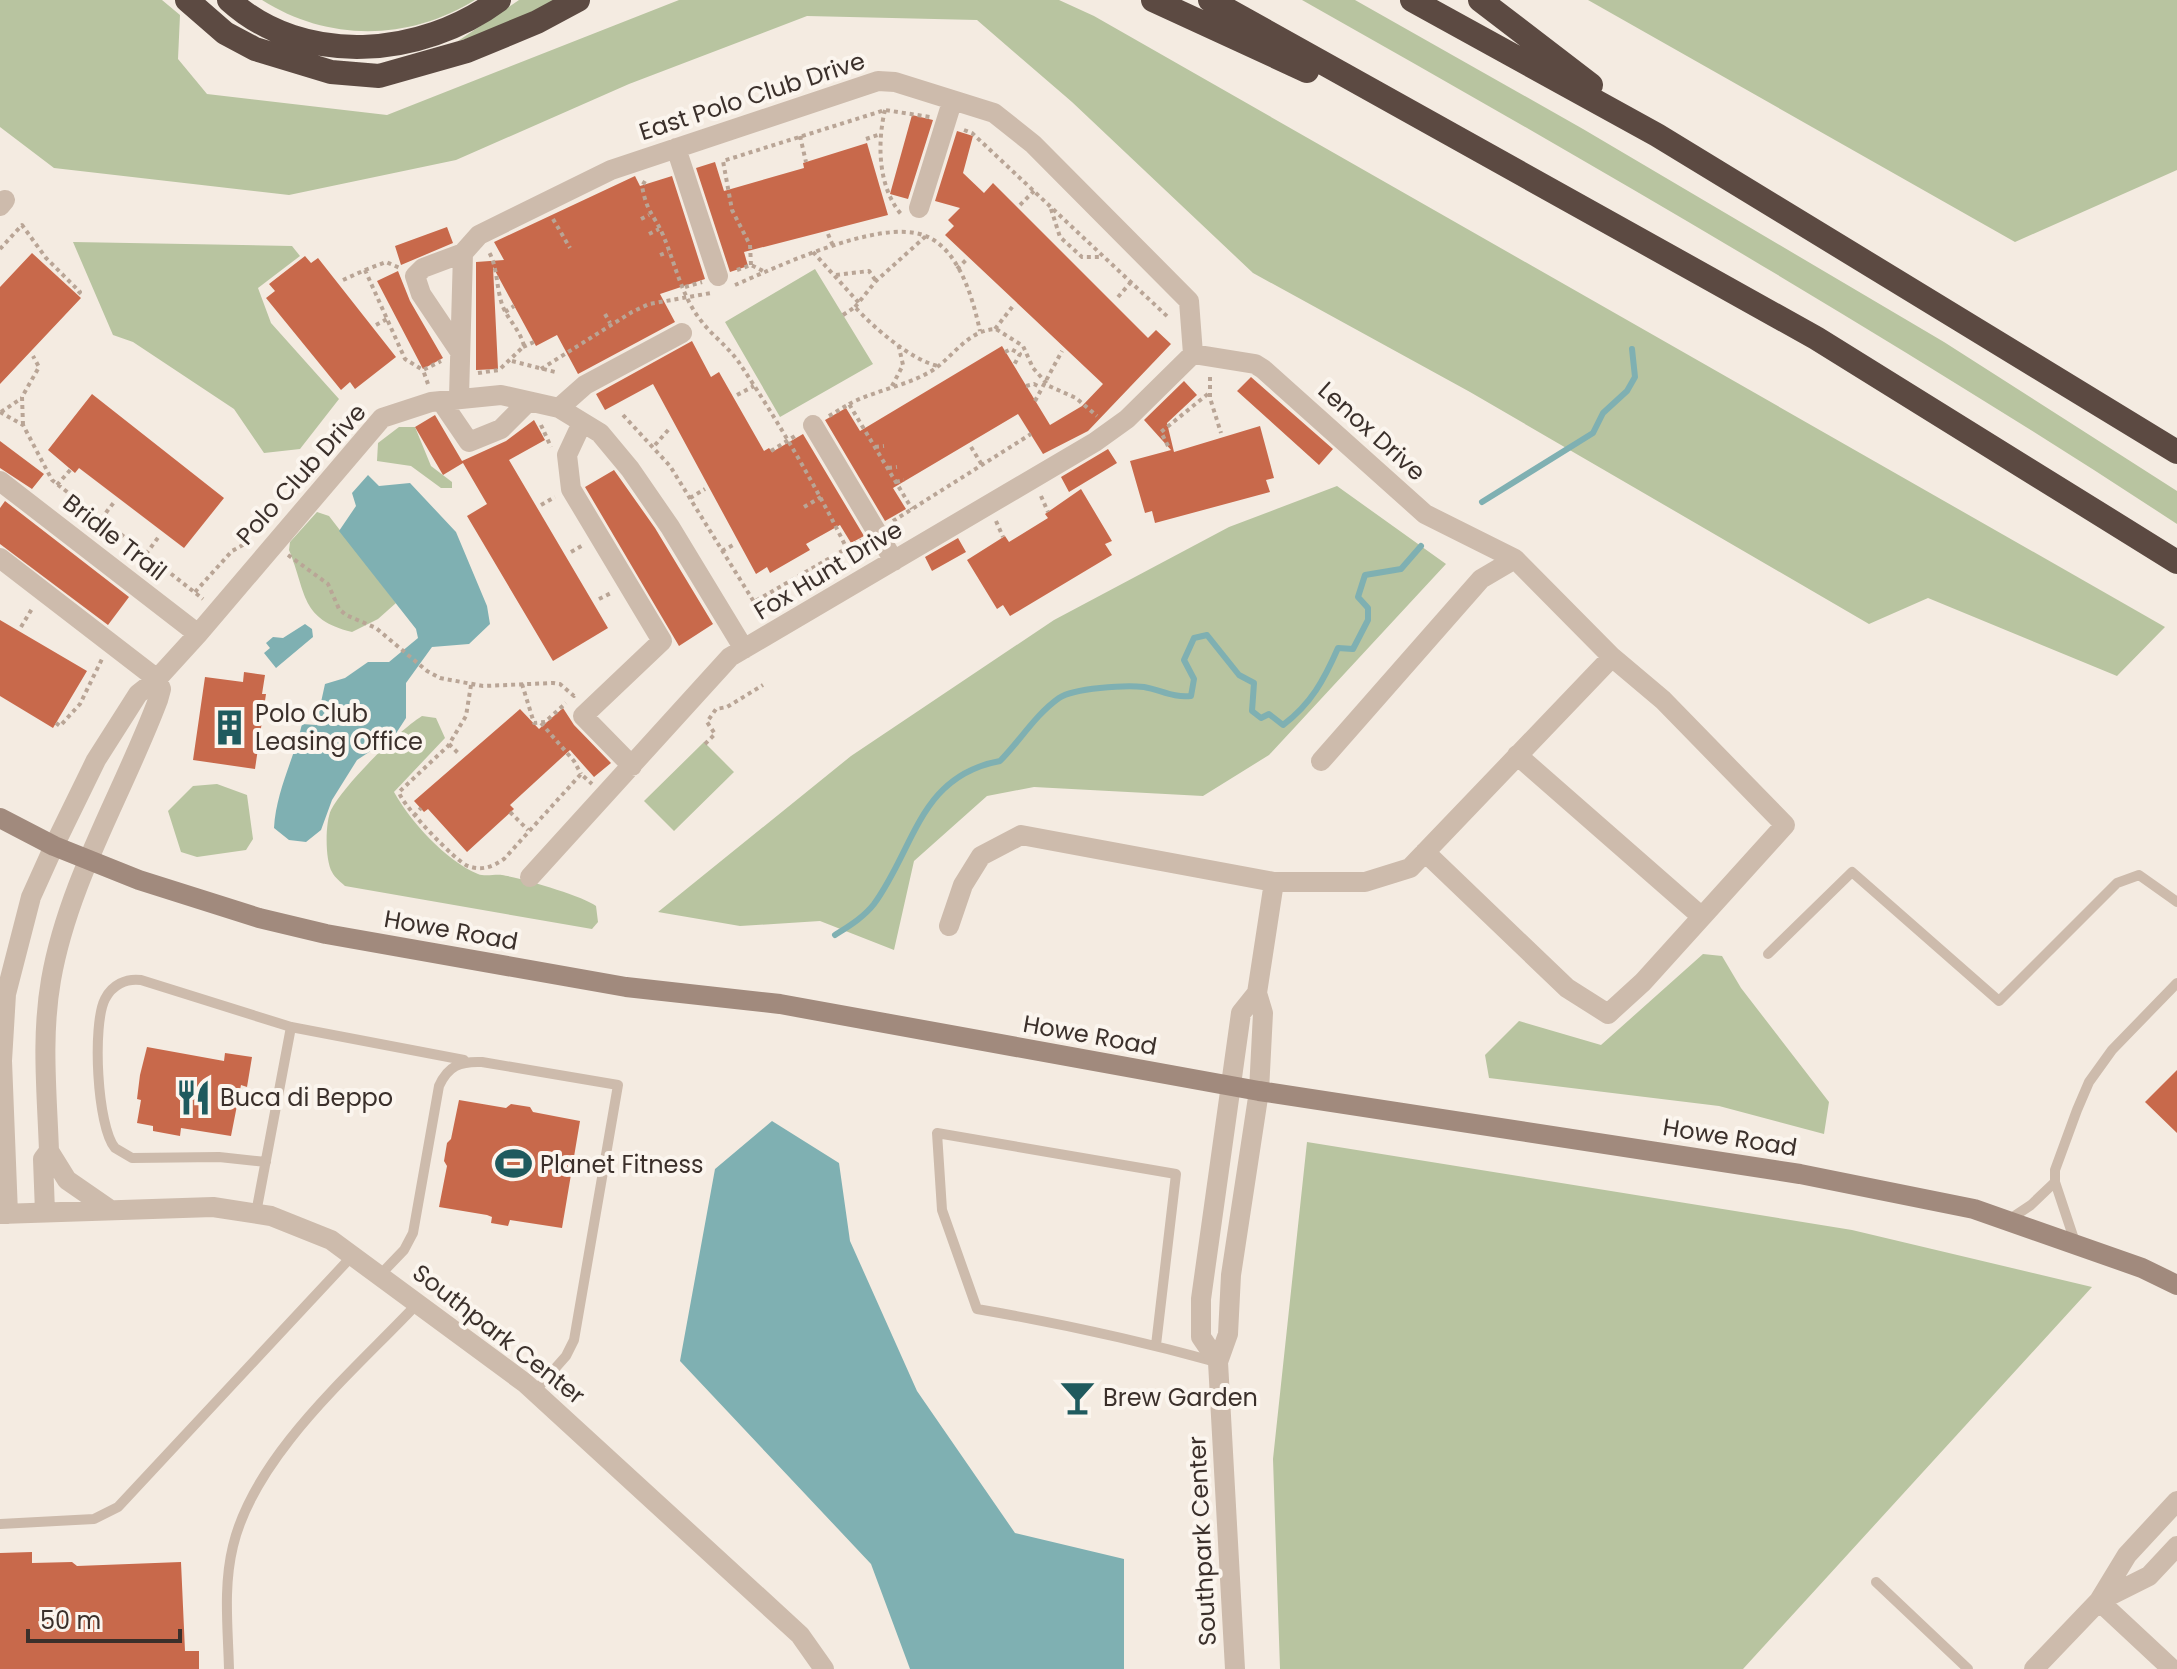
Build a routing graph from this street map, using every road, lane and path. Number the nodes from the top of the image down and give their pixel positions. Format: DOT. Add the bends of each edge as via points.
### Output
graph roads {
  1 [pos="187,0"];
  2 [pos="229,0"];
  3 [pos="499,0"];
  4 [pos="578,0"];
  5 [pos="1153,0"];
  6 [pos="1210,0"];
  7 [pos="1412,0"];
  8 [pos="1480,0"];
  9 [pos="952,102"];
  10 [pos="885,110"];
  11 [pos="881,134"];
  12 [pos="1657,135"];
  13 [pos="800,136"];
  14 [pos="866,139"];
  15 [pos="1464,145"];
  16 [pos="676,148"];
  17 [pos="881,151"];
  18 [pos="870,154"];
  19 [pos="806,162"];
  20 [pos="683,169"];
  21 [pos="1034,191"];
  22 [pos="543,201"];
  23 [pos="1020,205"];
  24 [pos="1050,206"];
  25 [pos="899,212"];
  26 [pos="649,215"];
  27 [pos="911,216"];
  28 [pos="889,217"];
  29 [pos="641,219"];
  30 [pos="659,229"];
  31 [pos="912,232"];
  32 [pos="649,234"];
  33 [pos="828,234"];
  34 [pos="479,235"];
  35 [pos="926,236"];
  36 [pos="833,246"];
  37 [pos="570,248"];
  38 [pos="0,249"];
  39 [pos="39,251"];
  40 [pos="668,252"];
  41 [pos="813,252"];
  42 [pos="463,253"];
  43 [pos="660,255"];
  44 [pos="35,256"];
  45 [pos="1104,257"];
  46 [pos="966,260"];
  47 [pos="957,269"];
  48 [pos="365,270"];
  49 [pos="835,275"];
  50 [pos="415,276"];
  51 [pos="343,280"];
  52 [pos="876,281"];
  53 [pos="1131,282"];
  54 [pos="723,285"];
  55 [pos="77,295"];
  56 [pos="1118,297"];
  57 [pos="689,298"];
  58 [pos="857,305"];
  59 [pos="514,306"];
  60 [pos="1013,306"];
  61 [pos="505,312"];
  62 [pos="605,314"];
  63 [pos="843,315"];
  64 [pos="387,319"];
  65 [pos="610,323"];
  66 [pos="376,325"];
  67 [pos="526,328"];
  68 [pos="995,329"];
  69 [pos="980,331"];
  70 [pos="520,332"];
  71 [pos="682,333"];
  72 [pos="534,342"];
  73 [pos="898,343"];
  74 [pos="523,347"];
  75 [pos="1025,348"];
  76 [pos="1062,351"];
  77 [pos="460,352"];
  78 [pos="1005,352"];
  79 [pos="1019,353"];
  80 [pos="1193,354"];
  81 [pos="33,356"];
  82 [pos="512,361"];
  83 [pos="1014,365"];
  84 [pos="938,366"];
  85 [pos="541,369"];
  86 [pos="423,370"];
  87 [pos="753,370"];
  88 [pos="555,372"];
  89 [pos="928,372"];
  90 [pos="460,374"];
  91 [pos="746,374"];
  92 [pos="1210,375"];
  93 [pos="934,381"];
  94 [pos="1045,381"];
  95 [pos="754,386"];
  96 [pos="1026,386"];
  97 [pos="1040,387"];
  98 [pos="890,388"];
  99 [pos="1209,393"];
  100 [pos="737,395"];
  101 [pos="22,397"];
  102 [pos="444,400"];
  103 [pos="1035,401"];
  104 [pos="528,402"];
  105 [pos="849,404"];
  106 [pos="559,408"];
  107 [pos="0,412"];
  108 [pos="623,415"];
  109 [pos="23,425"];
  110 [pos="581,425"];
  111 [pos="813,425"];
  112 [pos="669,429"];
  113 [pos="1110,431"];
  114 [pos="1221,433"];
  115 [pos="1031,434"];
  116 [pos="786,441"];
  117 [pos="655,445"];
  118 [pos="884,446"];
  119 [pos="1168,446"];
  120 [pos="875,447"];
  121 [pos="971,447"];
  122 [pos="771,451"];
  123 [pos="552,452"];
  124 [pos="2177,452"];
  125 [pos="982,465"];
  126 [pos="897,467"];
  127 [pos="888,468"];
  128 [pos="71,469"];
  129 [pos="904,480"];
  130 [pos="0,481"];
  131 [pos="896,482"];
  132 [pos="57,485"];
  133 [pos="556,486"];
  134 [pos="705,489"];
  135 [pos="821,497"];
  136 [pos="690,498"];
  137 [pos="115,501"];
  138 [pos="541,505"];
  139 [pos="804,507"];
  140 [pos="912,509"];
  141 [pos="101,519"];
  142 [pos="877,532"];
  143 [pos="160,535"];
  144 [pos="735,544"];
  145 [pos="273,545"];
  146 [pos="847,549"];
  147 [pos="722,551"];
  148 [pos="146,554"];
  149 [pos="0,558"];
  150 [pos="1515,559"];
  151 [pos="894,561"];
  152 [pos="2177,562"];
  153 [pos="37,601"];
  154 [pos="218,610"];
  155 [pos="21,627"];
  156 [pos="198,634"];
  157 [pos="744,649"];
  158 [pos="106,653"];
  159 [pos="1612,657"];
  160 [pos="85,674"];
  161 [pos="92,677"];
  162 [pos="157,679"];
  163 [pos="522,684"];
  164 [pos="471,685"];
  165 [pos="585,685"];
  166 [pos="763,685"];
  167 [pos="77,688"];
  168 [pos="86,694"];
  169 [pos="574,696"];
  170 [pos="64,709"];
  171 [pos="73,714"];
  172 [pos="540,722"];
  173 [pos="56,723"];
  174 [pos="449,744"];
  175 [pos="705,744"];
  176 [pos="460,755"];
  177 [pos="1517,755"];
  178 [pos="1321,761"];
  179 [pos="632,766"];
  180 [pos="581,774"];
  181 [pos="605,796"];
  182 [pos="421,808"];
  183 [pos="510,812"];
  184 [pos="414,816"];
  185 [pos="0,818"];
  186 [pos="528,830"];
  187 [pos="54,846"];
  188 [pos="455,846"];
  189 [pos="449,850"];
  190 [pos="1425,852"];
  191 [pos="468,858"];
  192 [pos="88,861"];
  193 [pos="463,864"];
  194 [pos="530,877"];
  195 [pos="1274,882"];
  196 [pos="2177,902"];
  197 [pos="1702,917"];
  198 [pos="949,926"];
  199 [pos="1768,954"];
  200 [pos="2177,983"];
  201 [pos="1257,993"];
  202 [pos="291,1027"];
  203 [pos="1,1032"];
  204 [pos="476,1062"];
  205 [pos="1232,1086"];
  206 [pos="1259,1091"];
  207 [pos="49,1151"];
  208 [pos="266,1162"];
  209 [pos="2055,1182"];
  210 [pos="109,1209"];
  211 [pos="45,1212"];
  212 [pos="256,1213"];
  213 [pos="4,1214"];
  214 [pos="2007,1221"];
  215 [pos="2076,1245"];
  216 [pos="354,1254"];
  217 [pos="381,1274"];
  218 [pos="2177,1285"];
  219 [pos="417,1304"];
  220 [pos="1156,1345"];
  221 [pos="1218,1362"];
  222 [pos="535,1391"];
  223 [pos="2177,1501"];
  224 [pos="0,1524"];
  225 [pos="2177,1546"];
  226 [pos="1876,1582"];
  227 [pos="2099,1601"];
  228 [pos="229,1669"];
  229 [pos="824,1669"];
  230 [pos="1235,1669"];
  231 [pos="1968,1669"];
  232 [pos="2034,1669"];
  233 [pos="2172,1669"];
  1 -- 4 [label="highway" via="225,33 255,49 331,72 379,76 467,51"];
  2 -- 3 [label="highway" via="283,32 324,44 373,47 447,32"];
  5 -- 15 [label="highway"];
  6 -- 15 [label="highway"];
  7 -- 12 [label="highway"];
  8 -- 12 [label="highway"];
  9 -- 16 [label="street, East Polo Club Drive" via="878,81"];
  9 -- 27 [label="street"];
  9 -- 80 [label="street, East Polo Club Drive" via="994,113 1033,144 1186,297"];
  10 -- 11 [label="path"];
  11 -- 14 [label="path"];
  11 -- 17 [label="path"];
  12 -- 124 [label="highway"];
  13 -- 19 [label="path"];
  15 -- 152 [label="highway" via="1816,338"];
  16 -- 20 [label="street"];
  16 -- 22 [label="street, East Polo Club Drive"];
  17 -- 18 [label="path"];
  17 -- 25 [label="path" via="888,200"];
  20 -- 26 [label="path" via="642,182"];
  20 -- 54 [label="street"];
  21 -- 23 [label="path"];
  22 -- 34 [label="street, East Polo Club Drive"];
  22 -- 37 [label="path"];
  24 -- 45 [label="path" via="1068,248 1082,257"];
  25 -- 27 [label="path"];
  25 -- 28 [label="path"];
  26 -- 29 [label="path"];
  26 -- 30 [label="path"];
  27 -- 31 [label="path"];
  30 -- 32 [label="path"];
  30 -- 40 [label="path"];
  31 -- 35 [label="path"];
  31 -- 36 [label="path"];
  33 -- 36 [label="path"];
  34 -- 42 [label="street, East Polo Club Drive"];
  34 -- 61 [label="path" via="494,261"];
  35 -- 47 [label="path" via="942,247"];
  35 -- 52 [label="path"];
  36 -- 41 [label="path"];
  38 -- 39 [label="path" via="22,225"];
  39 -- 44 [label="path"];
  39 -- 55 [label="path" via="80,292"];
  40 -- 43 [label="path"];
  40 -- 57 [label="path"];
  41 -- 49 [label="path"];
  41 -- 54 [label="path"];
  42 -- 50 [label="street"];
  42 -- 77 [label="street"];
  46 -- 47 [label="path"];
  47 -- 69 [label="path" via="970,290"];
  48 -- 50 [label="path" via="390,262"];
  48 -- 51 [label="path"];
  48 -- 64 [label="path"];
  49 -- 52 [label="path" via="869,271"];
  49 -- 58 [label="path"];
  50 -- 77 [label="street" via="421,294"];
  52 -- 58 [label="path"];
  53 -- 56 [label="path"];
  54 -- 57 [label="path"];
  57 -- 65 [label="path" via="649,304"];
  57 -- 91 [label="path" via="700,320"];
  58 -- 63 [label="path"];
  58 -- 73 [label="path" via="876,329"];
  59 -- 61 [label="path"];
  60 -- 68 [label="path"];
  61 -- 70 [label="path"];
  62 -- 65 [label="path"];
  64 -- 66 [label="path"];
  64 -- 86 [label="path" via="405,359"];
  65 -- 85 [label="path"];
  67 -- 70 [label="path"];
  68 -- 69 [label="path"];
  68 -- 75 [label="path"];
  69 -- 84 [label="path"];
  70 -- 74 [label="path"];
  71 -- 106 [label="street" via="585,385"];
  72 -- 74 [label="path"];
  73 -- 84 [label="path"];
  73 -- 98 [label="path" via="903,365"];
  74 -- 82 [label="path"];
  75 -- 79 [label="path"];
  75 -- 94 [label="path"];
  76 -- 94 [label="path"];
  77 -- 86 [label="path"];
  77 -- 90 [label="street"];
  78 -- 79 [label="path"];
  79 -- 83 [label="path"];
  80 -- 113 [label="street, Fox Hunt Drive"];
  80 -- 150 [label="street, Lenox Drive" via="1263,369 1425,514"];
  81 -- 101 [label="path" via="37,373"];
  82 -- 85 [label="path"];
  82 -- 90 [label="path" via="495,372"];
  84 -- 89 [label="path"];
  85 -- 88 [label="path"];
  86 -- 102 [label="path"];
  87 -- 91 [label="path"];
  89 -- 93 [label="path"];
  89 -- 98 [label="path"];
  90 -- 102 [label="street"];
  91 -- 95 [label="path"];
  92 -- 99 [label="path"];
  94 -- 97 [label="path"];
  94 -- 113 [label="path" via="1082,402"];
  95 -- 100 [label="path"];
  95 -- 116 [label="path"];
  96 -- 97 [label="path"];
  97 -- 103 [label="path"];
  98 -- 105 [label="path"];
  99 -- 114 [label="path"];
  99 -- 119 [label="path" via="1161,432"];
  101 -- 107 [label="path"];
  101 -- 109 [label="path"];
  102 -- 104 [label="street, Polo Club Drive" via="501,395"];
  102 -- 104 [label="street" via="469,442 501,429"];
  102 -- 145 [label="street, Polo Club Drive" via="382,418"];
  104 -- 106 [label="street, Polo Club Drive"];
  104 -- 123 [label="path"];
  105 -- 111 [label="path"];
  105 -- 120 [label="path"];
  106 -- 110 [label="street, Polo Club Drive"];
  107 -- 109 [label="path"];
  108 -- 117 [label="path"];
  109 -- 132 [label="path"];
  110 -- 157 [label="street, Polo Club Drive" via="600,433 630,469"];
  110 -- 179 [label="street" via="567,455 571,489 662,641 583,716"];
  111 -- 116 [label="path"];
  111 -- 142 [label="street"];
  112 -- 117 [label="path"];
  113 -- 151 [label="street, Fox Hunt Drive"];
  115 -- 125 [label="path"];
  116 -- 122 [label="path"];
  116 -- 135 [label="path"];
  117 -- 136 [label="path"];
  118 -- 120 [label="path"];
  120 -- 127 [label="path"];
  121 -- 125 [label="path"];
  125 -- 140 [label="path"];
  126 -- 127 [label="path"];
  127 -- 131 [label="path"];
  128 -- 132 [label="path"];
  129 -- 131 [label="path"];
  130 -- 156 [label="street, Bridle Trail"];
  131 -- 140 [label="path"];
  132 -- 141 [label="path"];
  133 -- 138 [label="path" via="561,494"];
  134 -- 136 [label="path"];
  135 -- 139 [label="path"];
  135 -- 146 [label="path"];
  136 -- 147 [label="path"];
  137 -- 141 [label="path"];
  140 -- 142 [label="path"];
  141 -- 148 [label="path"];
  142 -- 146 [label="path"];
  142 -- 151 [label="street"];
  143 -- 148 [label="path"];
  144 -- 147 [label="path"];
  145 -- 154 [label="street, Polo Club Drive"];
  145 -- 164 [label="path" via="328,584 346,615 376,628 440,678"];
  146 -- 147 [label="path" via="754,602"];
  148 -- 154 [label="path"];
  149 -- 162 [label="street"];
  150 -- 159 [label="street, Lenox Drive"];
  150 -- 178 [label="street" via="1481,579"];
  151 -- 157 [label="street, Fox Hunt Drive"];
  153 -- 155 [label="path"];
  154 -- 156 [label="street, Polo Club Drive"];
  156 -- 162 [label="street, Polo Club Drive"];
  157 -- 179 [label="street, Fox Hunt Drive" via="715,669"];
  158 -- 161 [label="path"];
  159 -- 177 [label="street"];
  159 -- 197 [label="street, Lenox Drive" via="1663,700 1785,825"];
  160 -- 161 [label="path"];
  161 -- 168 [label="path"];
  162 -- 187 [label="street, Polo Club Drive" via="138,694 96,760"];
  162 -- 192 [label="street" via="158,700"];
  163 -- 164 [label="path"];
  163 -- 169 [label="path" via="560,684"];
  163 -- 172 [label="path" via="529,714 534,723"];
  164 -- 174 [label="path" via="466,716"];
  165 -- 169 [label="path"];
  166 -- 175 [label="path" via="711,713 707,722 715,734"];
  167 -- 168 [label="path"];
  168 -- 171 [label="path"];
  169 -- 172 [label="path"];
  170 -- 171 [label="path"];
  171 -- 173 [label="path" via="60,726"];
  172 -- 180 [label="path"];
  174 -- 176 [label="path"];
  174 -- 184 [label="path" via="401,787 400,799"];
  177 -- 190 [label="street"];
  177 -- 197 [label="street"];
  179 -- 181 [label="street, Fox Hunt Drive"];
  180 -- 181 [label="path"];
  180 -- 186 [label="path"];
  181 -- 194 [label="street, Fox Hunt Drive"];
  182 -- 184 [label="path"];
  183 -- 186 [label="path"];
  184 -- 189 [label="path"];
  185 -- 187 [label="street, Howe Road"];
  186 -- 193 [label="path" via="491,867"];
  187 -- 192 [label="street, Howe Road"];
  187 -- 203 [label="street, Southpark Center" via="17,940"];
  188 -- 189 [label="path"];
  189 -- 193 [label="path"];
  190 -- 195 [label="street" via="1410,868 1365,882"];
  190 -- 197 [label="street, Lenox Drive" via="1567,988 1608,1014"];
  191 -- 193 [label="path"];
  192 -- 205 [label="street, Howe Road" via="246,914 326,934 626,987 780,1004"];
  192 -- 207 [label="street" via="48,1000"];
  195 -- 198 [label="street" via="1021,835 981,856 963,885"];
  195 -- 201 [label="street"];
  196 -- 199 [label="lane" via="2139,875 2117,883 1999,1001 1852,872"];
  200 -- 209 [label="lane" via="2112,1050 2089,1082"];
  201 -- 205 [label="street" via="1241,1013"];
  201 -- 206 [label="street" via="1263,1013"];
  202 -- 204 [label="lane"];
  202 -- 208 [label="lane"];
  202 -- 208 [label="lane" via="136,979 113,988 100,1013 102,1112 118,1151 132,1158"];
  203 -- 213 [label="street, Southpark Center"];
  204 -- 217 [label="lane" via="459,1063 443,1078 413,1233"];
  204 -- 222 [label="lane" via="618,1085 574,1340"];
  205 -- 206 [label="street, Howe Road"];
  205 -- 221 [label="street, Southpark Center" via="1201,1299 1201,1337"];
  206 -- 214 [label="street, Howe Road" via="1800,1174 1974,1209"];
  206 -- 221 [label="street, Southpark Center" via="1231,1275 1228,1334"];
  207 -- 210 [label="street" via="67,1180"];
  207 -- 211 [label="street" via="43,1159"];
  208 -- 212 [label="lane"];
  209 -- 214 [label="lane"];
  209 -- 215 [label="lane"];
  210 -- 211 [label="street, Southpark Center"];
  210 -- 212 [label="street, Southpark Center" via="202,1206"];
  211 -- 213 [label="street, Southpark Center"];
  212 -- 216 [label="street, Southpark Center" via="305,1228"];
  214 -- 215 [label="street, Howe Road"];
  215 -- 218 [label="street, Howe Road"];
  216 -- 217 [label="street, Southpark Center"];
  216 -- 224 [label="lane" via="118,1507 94,1519"];
  217 -- 219 [label="street, Southpark Center"];
  219 -- 222 [label="street, Southpark Center"];
  219 -- 228 [label="lane" via="293,1437 249,1499 228,1572"];
  220 -- 220 [label="lane" via="977,1309 942,1210 937,1133 1176,1174"];
  220 -- 221 [label="lane"];
  221 -- 230 [label="street, Southpark Center"];
  222 -- 229 [label="street, Southpark Center" via="800,1635"];
  223 -- 227 [label="street" via="2127,1555"];
  225 -- 227 [label="street" via="2149,1576"];
  226 -- 231 [label="lane"];
  227 -- 232 [label="street"];
  227 -- 233 [label="street"];
}
